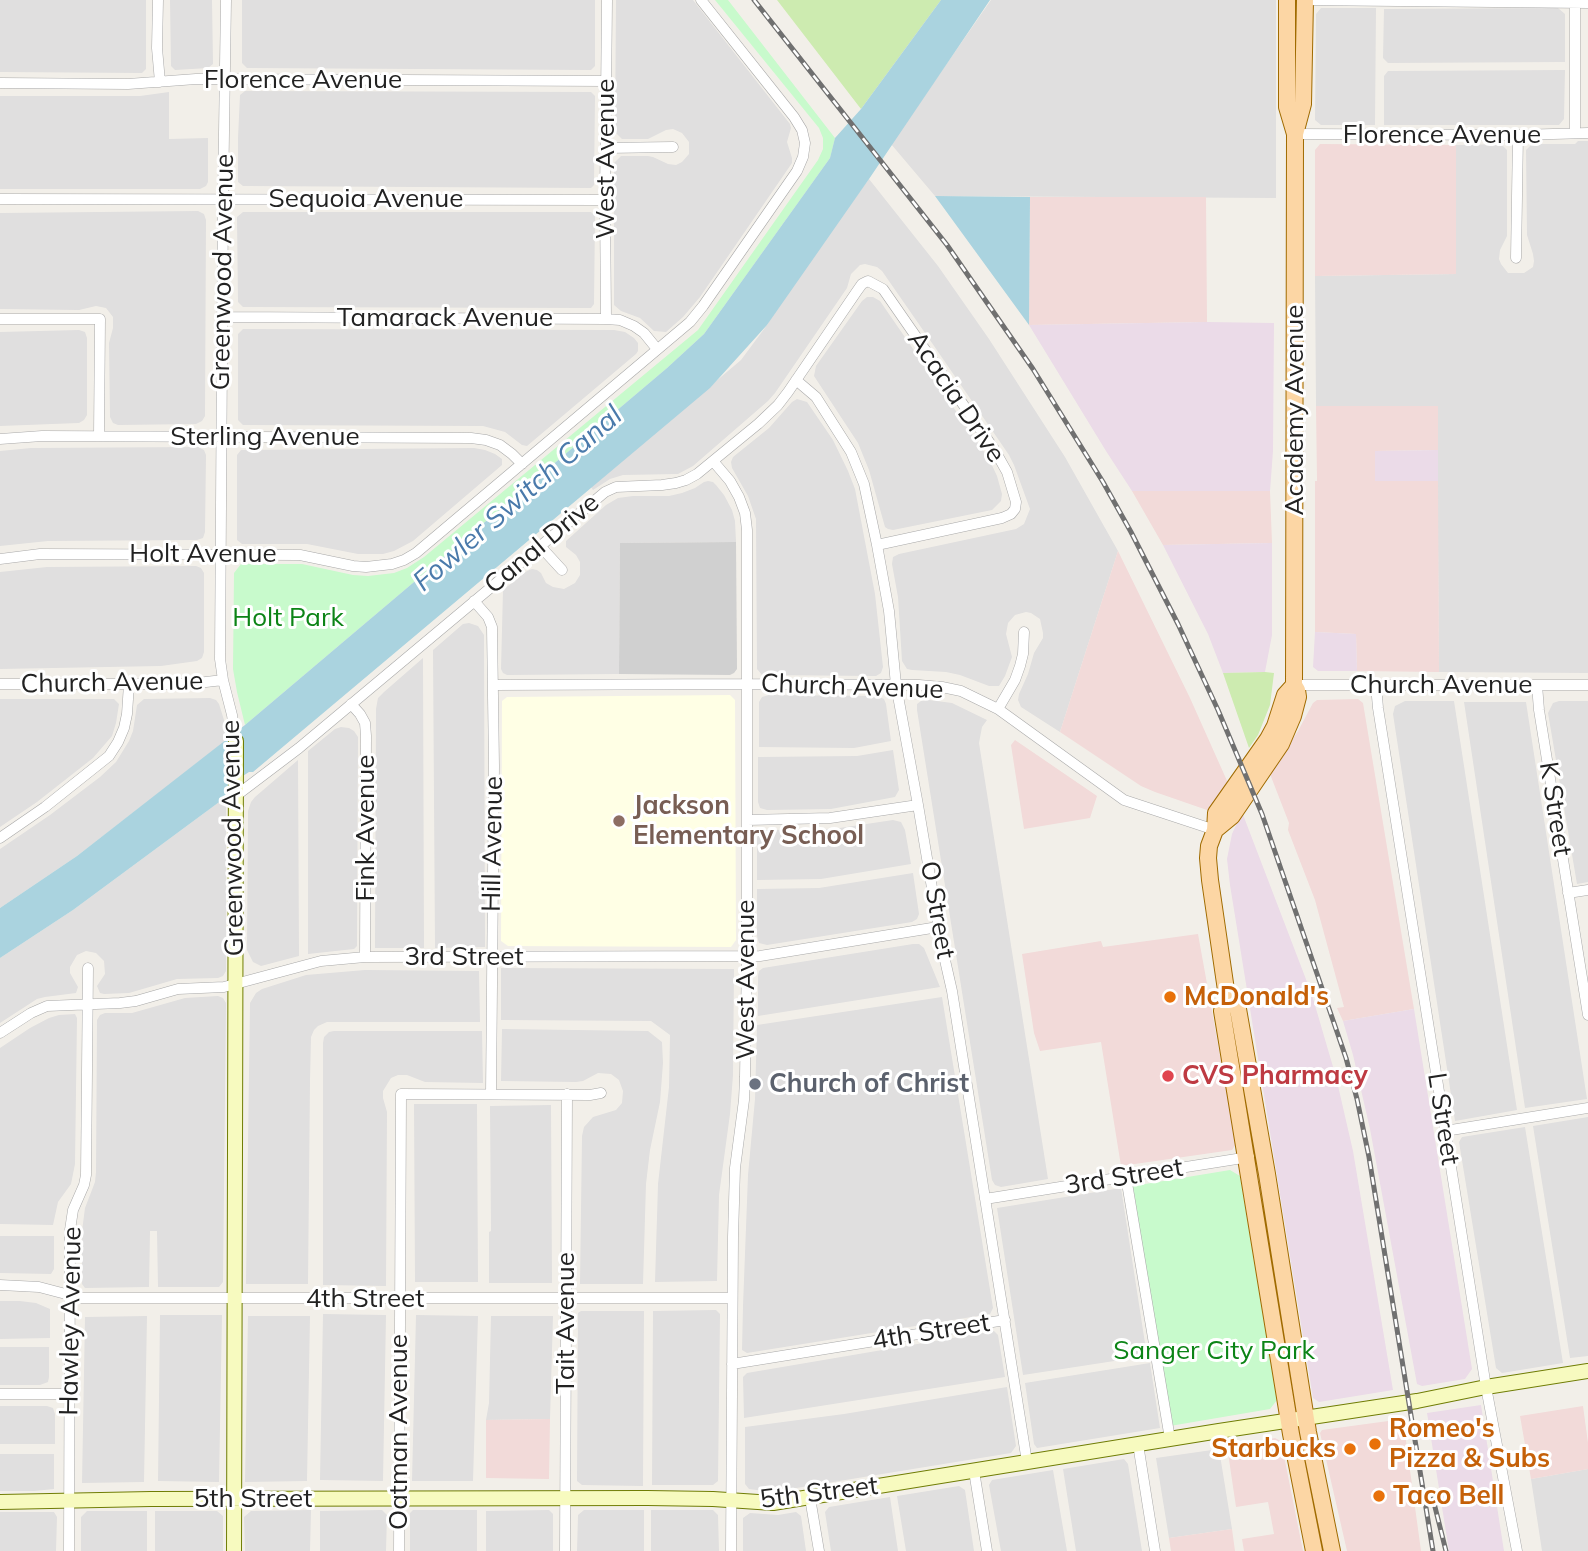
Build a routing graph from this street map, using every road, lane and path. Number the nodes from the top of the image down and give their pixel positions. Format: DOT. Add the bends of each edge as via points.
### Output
graph roads {
  1 [pos="158,0"];
  2 [pos="226,0"];
  3 [pos="607,0"];
  4 [pos="701,0"];
  5 [pos="1287,0"];
  6 [pos="1305,0"];
  7 [pos="1575,3"];
  8 [pos="1588,3"];
  9 [pos="226,79"];
  10 [pos="606,81"];
  11 [pos="160,82"];
  12 [pos="0,83"];
  13 [pos="1575,133"];
  14 [pos="1588,133"];
  15 [pos="1295,134"];
  16 [pos="1518,135"];
  17 [pos="673,147"];
  18 [pos="606,148"];
  19 [pos="0,199"];
  20 [pos="223,199"];
  21 [pos="605,201"];
  22 [pos="1516,258"];
  23 [pos="868,281"];
  24 [pos="222,317"];
  25 [pos="0,319"];
  26 [pos="606,319"];
  27 [pos="657,349"];
  28 [pos="796,380"];
  29 [pos="99,436"];
  30 [pos="222,437"];
  31 [pos="0,439"];
  32 [pos="713,461"];
  33 [pos="522,464"];
  34 [pos="877,545"];
  35 [pos="540,546"];
  36 [pos="221,555"];
  37 [pos="0,559"];
  38 [pos="562,570"];
  39 [pos="474,601"];
  40 [pos="1024,632"];
  41 [pos="223,680"];
  42 [pos="0,684"];
  43 [pos="129,684"];
  44 [pos="747,684"];
  45 [pos="493,685"];
  46 [pos="896,685"];
  47 [pos="1294,685"];
  48 [pos="1376,685"];
  49 [pos="1537,685"];
  50 [pos="1588,685"];
  51 [pos="351,704"];
  52 [pos="998,709"];
  53 [pos="236,741"];
  54 [pos="237,795"];
  55 [pos="918,805"];
  56 [pos="747,820"];
  57 [pos="1215,830"];
  58 [pos="0,838"];
  59 [pos="1588,890"];
  60 [pos="1568,893"];
  61 [pos="938,927"];
  62 [pos="365,957"];
  63 [pos="492,957"];
  64 [pos="747,957"];
  65 [pos="88,968"];
  66 [pos="236,984"];
  67 [pos="87,1005"];
  68 [pos="1588,1015"];
  69 [pos="0,1034"];
  70 [pos="601,1093"];
  71 [pos="491,1094"];
  72 [pos="567,1094"];
  73 [pos="1588,1108"];
  74 [pos="1445,1131"];
  75 [pos="1255,1156"];
  76 [pos="1126,1177"];
  77 [pos="985,1199"];
  78 [pos="1265,1276"];
  79 [pos="0,1285"];
  80 [pos="70,1297"];
  81 [pos="733,1298"];
  82 [pos="234,1299"];
  83 [pos="399,1299"];
  84 [pos="566,1299"];
  85 [pos="1005,1320"];
  86 [pos="1290,1324"];
  87 [pos="732,1364"];
  88 [pos="1588,1371"];
  89 [pos="1486,1387"];
  90 [pos="0,1394"];
  91 [pos="70,1394"];
  92 [pos="1306,1417"];
  93 [pos="1289,1420"];
  94 [pos="1170,1439"];
  95 [pos="1138,1444"];
  96 [pos="1027,1462"];
  97 [pos="974,1471"];
  98 [pos="398,1498"];
  99 [pos="566,1498"];
  100 [pos="810,1498"];
  101 [pos="234,1499"];
  102 [pos="730,1500"];
  103 [pos="69,1501"];
  104 [pos="0,1502"];
  105 [pos="69,1551"];
  106 [pos="234,1551"];
  107 [pos="398,1551"];
  108 [pos="565,1551"];
  109 [pos="731,1551"];
  110 [pos="819,1551"];
  111 [pos="987,1551"];
  112 [pos="1155,1551"];
  113 [pos="1314,1551"];
  114 [pos="1332,1551"];
  115 [pos="1517,1551"];
  1 -- 11 [label="street"];
  2 -- 9 [label="street, Greenwood Avenue"];
  3 -- 10 [label="street, West Avenue"];
  4 -- 27 [label="street" via="794,117 805,143 797,171 703,306"];
  5 -- 6 [label="street"];
  5 -- 15 [label="main road, Academy Avenue" via="1287,107"];
  6 -- 7 [label="street"];
  6 -- 15 [label="main road, Academy Avenue" via="1303,104"];
  7 -- 8 [label="street"];
  7 -- 13 [label="street"];
  9 -- 10 [label="street, Florence Avenue"];
  9 -- 11 [label="street, Florence Avenue"];
  9 -- 20 [label="street, Greenwood Avenue"];
  10 -- 18 [label="street, West Avenue"];
  11 -- 12 [label="street, Florence Avenue"];
  13 -- 14 [label="street, Florence Avenue"];
  13 -- 16 [label="street, Florence Avenue"];
  15 -- 16 [label="street, Florence Avenue"];
  15 -- 47 [label="main road, Academy Avenue"];
  16 -- 22 [label="street"];
  17 -- 18 [label="street"];
  18 -- 21 [label="street, West Avenue"];
  19 -- 20 [label="street, Sequoia Avenue"];
  20 -- 21 [label="street, Sequoia Avenue"];
  20 -- 24 [label="street, Greenwood Avenue"];
  21 -- 26 [label="street, West Avenue"];
  23 -- 28 [label="street, Canal Drive"];
  23 -- 34 [label="street, Acacia Drive" via="883,289 994,449 1016,502 1011,514 1002,518"];
  24 -- 26 [label="street, Tamarack Avenue"];
  24 -- 30 [label="street, Greenwood Avenue"];
  25 -- 29 [label="street" via="100,319"];
  26 -- 27 [label="street, Tamarack Avenue" via="634,326"];
  27 -- 33 [label="street"];
  28 -- 32 [label="street, Canal Drive" via="768,416"];
  28 -- 34 [label="street, O Street" via="816,397 851,452 864,484"];
  29 -- 30 [label="street, Sterling Avenue"];
  29 -- 31 [label="street, Sterling Avenue"];
  30 -- 33 [label="street, Sterling Avenue" via="471,438 500,445"];
  30 -- 36 [label="street, Greenwood Avenue"];
  32 -- 35 [label="street, Canal Drive" via="676,484 616,487 605,492"];
  32 -- 44 [label="street, West Avenue" via="730,481 745,513"];
  33 -- 36 [label="street, Holt Avenue" via="404,560 366,567 300,555"];
  34 -- 46 [label="street, O Street"];
  35 -- 38 [label="street"];
  35 -- 39 [label="street, Canal Drive"];
  36 -- 37 [label="street, Holt Avenue" via="40,554"];
  36 -- 41 [label="street, Greenwood Avenue"];
  39 -- 45 [label="street, Hill Avenue" via="491,622"];
  39 -- 51 [label="street, Canal Drive"];
  40 -- 52 [label="street" via="1020,666"];
  41 -- 43 [label="street, Church Avenue"];
  41 -- 53 [label="street, Greenwood Avenue"];
  42 -- 43 [label="street, Church Avenue"];
  43 -- 58 [label="street" via="124,729 109,757"];
  44 -- 45 [label="street, Church Avenue"];
  44 -- 46 [label="street, Church Avenue"];
  44 -- 56 [label="street, West Avenue"];
  45 -- 63 [label="street, Hill Avenue"];
  46 -- 52 [label="street, Church Avenue" via="961,691"];
  46 -- 55 [label="street, O Street"];
  47 -- 48 [label="street, Church Avenue"];
  47 -- 57 [label="main road, Academy Avenue" via="1297,704 1281,744 1232,816"];
  48 -- 49 [label="street, Church Avenue"];
  48 -- 74 [label="street, L Street"];
  49 -- 50 [label="street, Church Avenue"];
  49 -- 60 [label="street, K Street"];
  51 -- 54 [label="street, Canal Drive"];
  51 -- 62 [label="street, Fink Avenue" via="365,723 366,736"];
  52 -- 57 [label="street, Church Avenue" via="1124,800"];
  53 -- 54 [label="street, Greenwood Avenue"];
  54 -- 66 [label="street, Greenwood Avenue"];
  55 -- 56 [label="street" via="830,818"];
  55 -- 61 [label="street, O Street"];
  56 -- 64 [label="street, West Avenue"];
  57 -- 75 [label="main road" via="1209,869 1227,997 1238,1009"];
  59 -- 60 [label="street"];
  60 -- 68 [label="street, K Street"];
  61 -- 64 [label="street, 3rd Street"];
  61 -- 77 [label="street, O Street"];
  62 -- 63 [label="street, 3rd Street"];
  62 -- 66 [label="street, 3rd Street" via="321,961"];
  63 -- 64 [label="street, 3rd Street"];
  63 -- 71 [label="street, Hill Avenue"];
  64 -- 81 [label="street, West Avenue" via="744,1100 734,1188"];
  65 -- 67 [label="street, Hawley Avenue"];
  66 -- 67 [label="street, 3rd Street"];
  66 -- 82 [label="street, Greenwood Avenue"];
  67 -- 69 [label="street, 3rd Street" via="47,1006"];
  67 -- 80 [label="street, Hawley Avenue" via="87,1164 71,1221"];
  70 -- 72 [label="street, Oatman Avenue"];
  71 -- 72 [label="street, Oatman Avenue"];
  71 -- 83 [label="street, Oatman Avenue" via="401,1094"];
  72 -- 84 [label="street, Tait Avenue"];
  73 -- 74 [label="street"];
  74 -- 89 [label="street, L Street"];
  75 -- 76 [label="street, 3rd Street"];
  75 -- 78 [label="main road"];
  75 -- 86 [label="main road"];
  76 -- 77 [label="street, 3rd Street"];
  76 -- 94 [label="street"];
  77 -- 85 [label="street, O Street"];
  78 -- 86 [label="main road" via="1277,1292 1284,1322"];
  78 -- 93 [label="main road"];
  79 -- 80 [label="street, 4th Street" via="39,1287"];
  80 -- 82 [label="street, 4th Street"];
  80 -- 91 [label="street, Hawley Avenue"];
  81 -- 84 [label="street, 4th Street"];
  81 -- 87 [label="street, West Avenue"];
  82 -- 83 [label="street, 4th Street"];
  82 -- 101 [label="street, Greenwood Avenue"];
  83 -- 84 [label="street, 4th Street"];
  83 -- 98 [label="street, Oatman Avenue"];
  84 -- 99 [label="street, Tait Avenue"];
  85 -- 87 [label="street, 4th Street"];
  85 -- 96 [label="street, O Street"];
  86 -- 92 [label="main road"];
  87 -- 102 [label="street, West Avenue"];
  88 -- 89 [label="street, 5th Street"];
  89 -- 92 [label="street, 5th Street"];
  89 -- 115 [label="street, L Street"];
  90 -- 91 [label="street"];
  91 -- 103 [label="street, Hawley Avenue"];
  92 -- 93 [label="street, 5th Street"];
  92 -- 114 [label="main road"];
  93 -- 94 [label="street, 5th Street"];
  93 -- 113 [label="main road"];
  94 -- 95 [label="street, 5th Street"];
  95 -- 96 [label="street, 5th Street"];
  95 -- 112 [label="street"];
  96 -- 97 [label="street, 5th Street"];
  97 -- 100 [label="street, 5th Street"];
  97 -- 111 [label="street"];
  98 -- 99 [label="street, 5th Street"];
  98 -- 101 [label="street, 5th Street"];
  98 -- 107 [label="street, Oatman Avenue"];
  99 -- 102 [label="street, 5th Street"];
  99 -- 108 [label="street, Tait Avenue"];
  100 -- 102 [label="street, 5th Street" via="773,1503"];
  100 -- 110 [label="street"];
  101 -- 103 [label="street, 5th Street"];
  101 -- 106 [label="street, Greenwood Avenue"];
  102 -- 109 [label="street, West Avenue"];
  103 -- 104 [label="street, 5th Street"];
  103 -- 105 [label="street, Hawley Avenue"];
}
